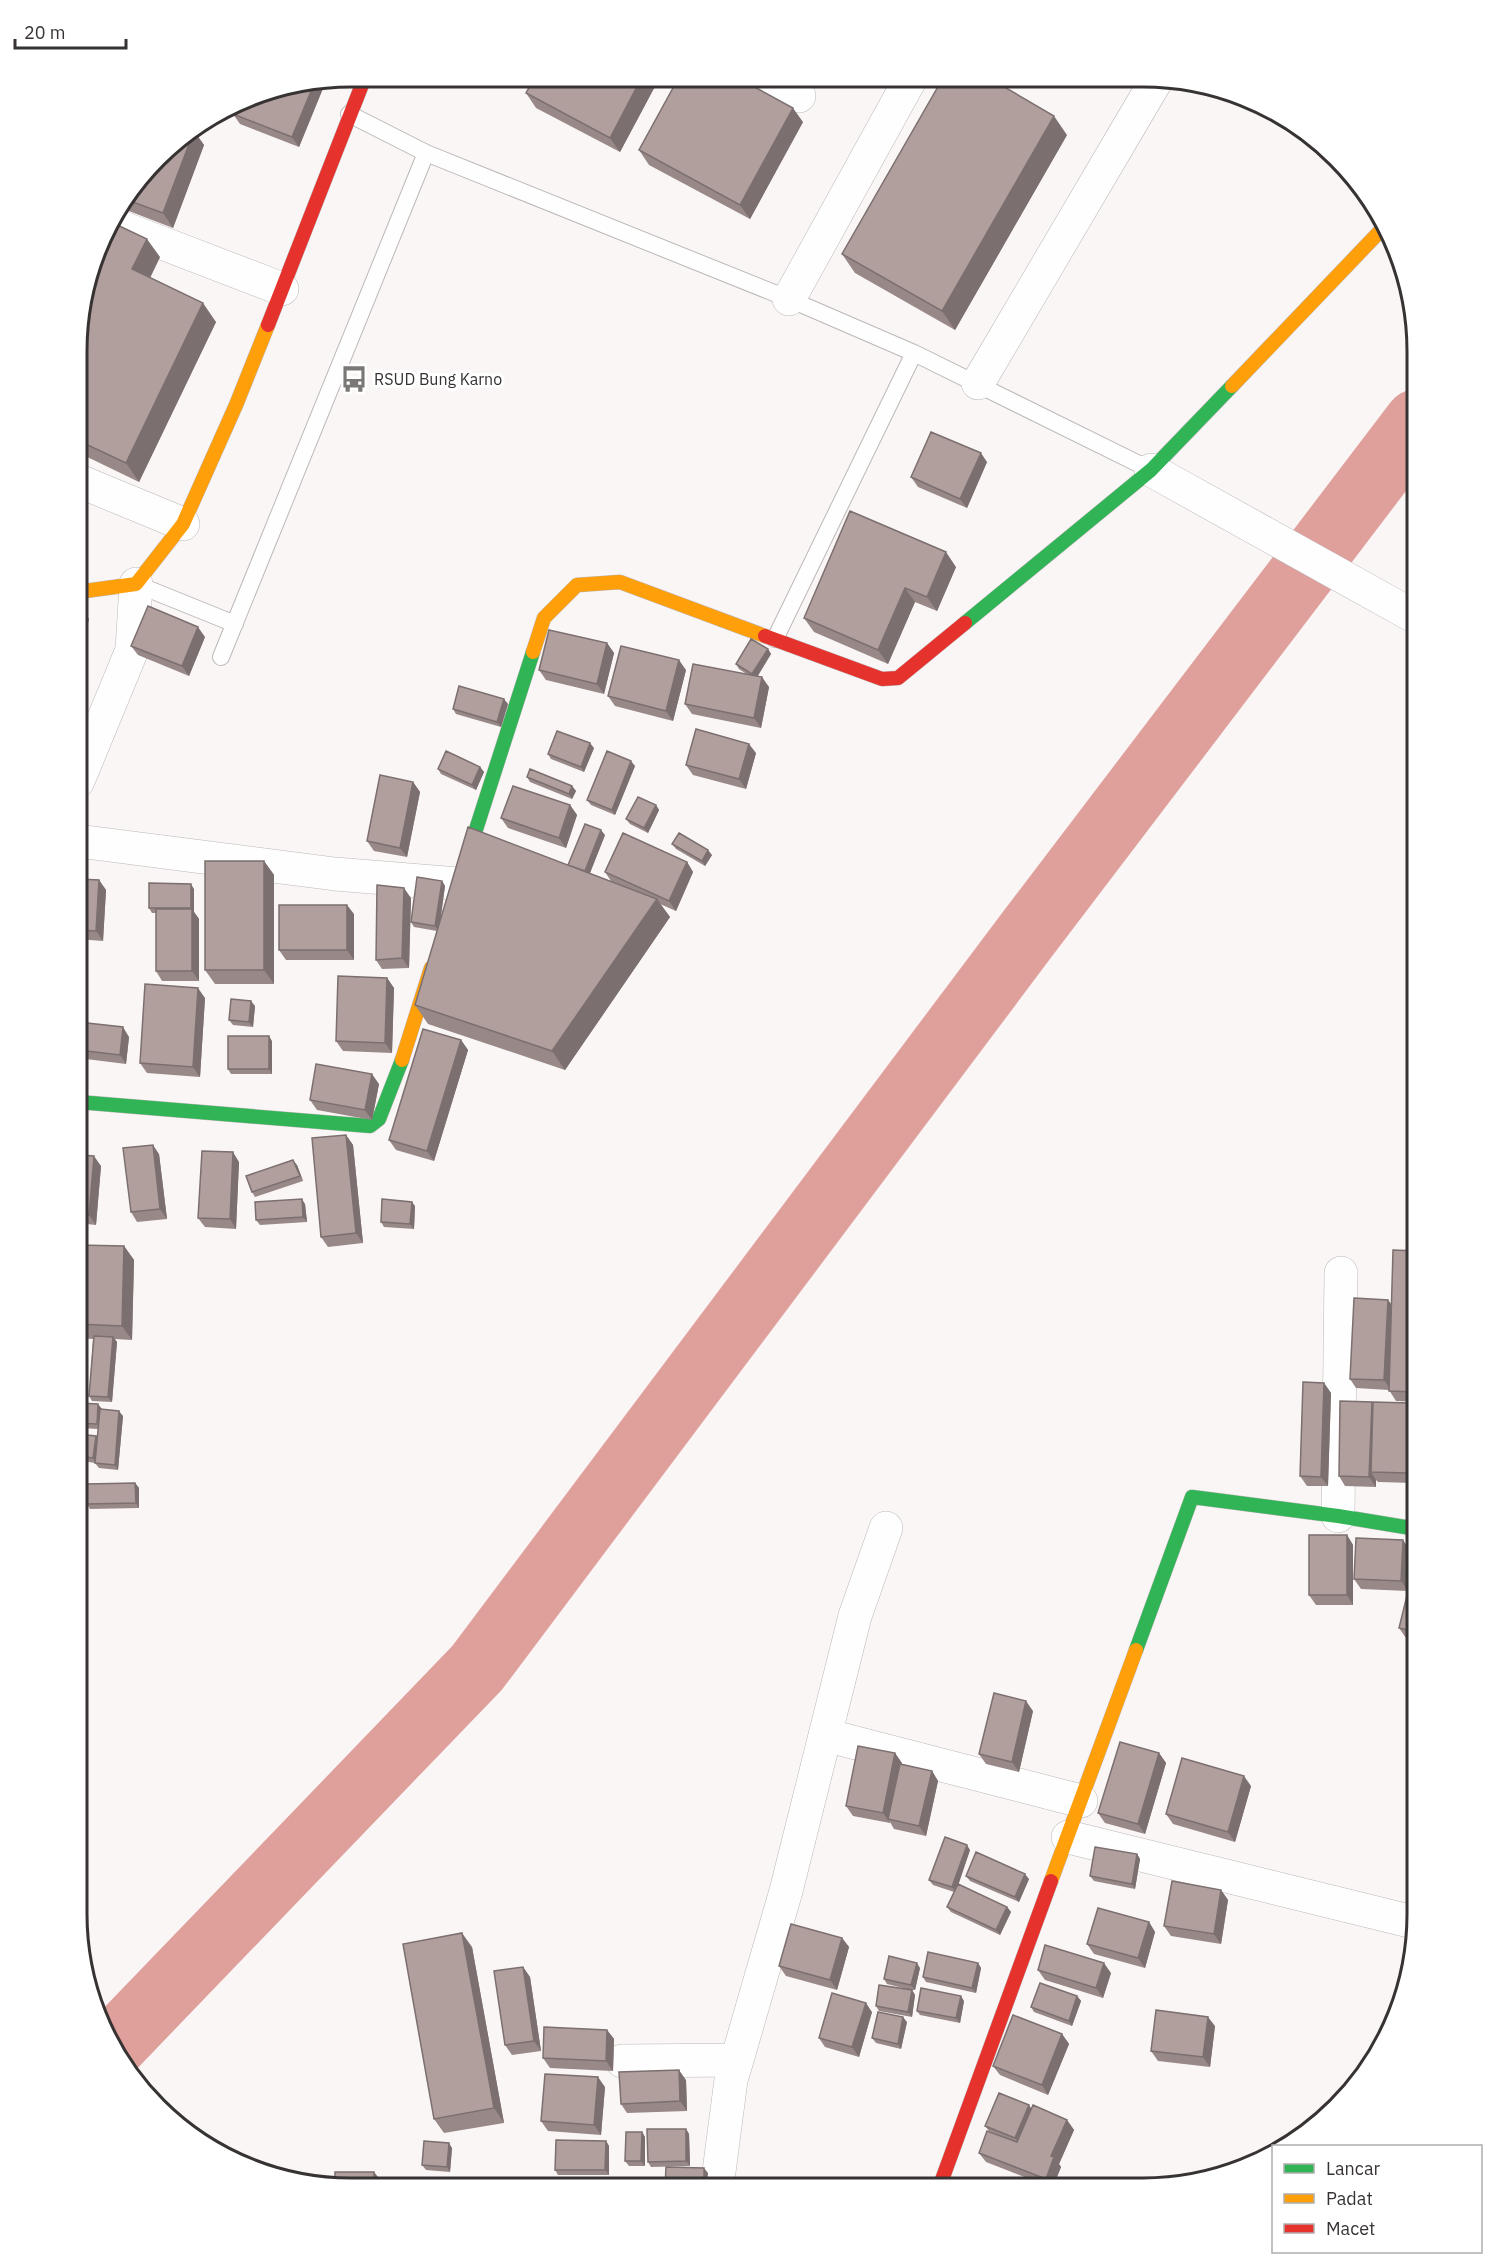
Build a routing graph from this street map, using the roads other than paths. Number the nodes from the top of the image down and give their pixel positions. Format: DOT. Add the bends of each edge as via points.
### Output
graph roads {
  1 [pos="361,87"];
  2 [pos="784,87"];
  3 [pos="906,87"];
  4 [pos="1152,88"];
  5 [pos="799,96"];
  6 [pos="350,114"];
  7 [pos="426,153"];
  8 [pos="118,226"];
  9 [pos="1379,232"];
  10 [pos="282,289"];
  11 [pos="789,299"];
  12 [pos="914,353"];
  13 [pos="978,383"];
  14 [pos="1150,470"];
  15 [pos="87,484"];
  16 [pos="183,524"];
  17 [pos="136,584"];
  18 [pos="87,591"];
  19 [pos="1407,612"];
  20 [pos="235,624"];
  21 [pos="775,639"];
  22 [pos="221,657"];
  23 [pos="87,759"];
  24 [pos="87,842"];
  25 [pos="456,889"];
  26 [pos="434,960"];
  27 [pos="87,1103"];
  28 [pos="1341,1273"];
  29 [pos="1338,1516"];
  30 [pos="1407,1526"];
  31 [pos="886,1528"];
  32 [pos="825,1735"];
  33 [pos="1082,1801"];
  34 [pos="1068,1837"];
  35 [pos="1407,1920"];
  36 [pos="737,2060"];
  37 [pos="622,2061"];
  38 [pos="718,2178"];
  39 [pos="943,2178"];
  1 -- 6 [label="street"];
  2 -- 5 [label="street"];
  3 -- 11 [label="street"];
  4 -- 13 [label="street"];
  6 -- 7 [label="lane"];
  6 -- 10 [label="street"];
  7 -- 11 [label="lane"];
  7 -- 20 [label="lane"];
  8 -- 10 [label="street"];
  9 -- 14 [label="street"];
  10 -- 16 [label="street"];
  11 -- 12 [label="lane"];
  12 -- 13 [label="lane"];
  12 -- 21 [label="lane"];
  13 -- 14 [label="lane"];
  14 -- 19 [label="street"];
  14 -- 21 [label="street" via="898,678 882,679"];
  15 -- 16 [label="street"];
  16 -- 17 [label="street"];
  17 -- 18 [label="street"];
  17 -- 20 [label="lane"];
  17 -- 23 [label="street" via="132,650"];
  20 -- 22 [label="lane"];
  21 -- 25 [label="street" via="620,582 577,585 544,618"];
  24 -- 25 [label="street"];
  26 -- 27 [label="street" via="395,1080 379,1119 370,1126"];
  28 -- 29 [label="street"];
  29 -- 30 [label="street"];
  29 -- 33 [label="street" via="1192,1497"];
  31 -- 32 [label="street" via="855,1616"];
  32 -- 33 [label="street"];
  32 -- 36 [label="street" via="786,1891"];
  33 -- 34 [label="street"];
  34 -- 35 [label="street"];
  34 -- 39 [label="street"];
  36 -- 37 [label="street"];
  36 -- 38 [label="street"];
}
